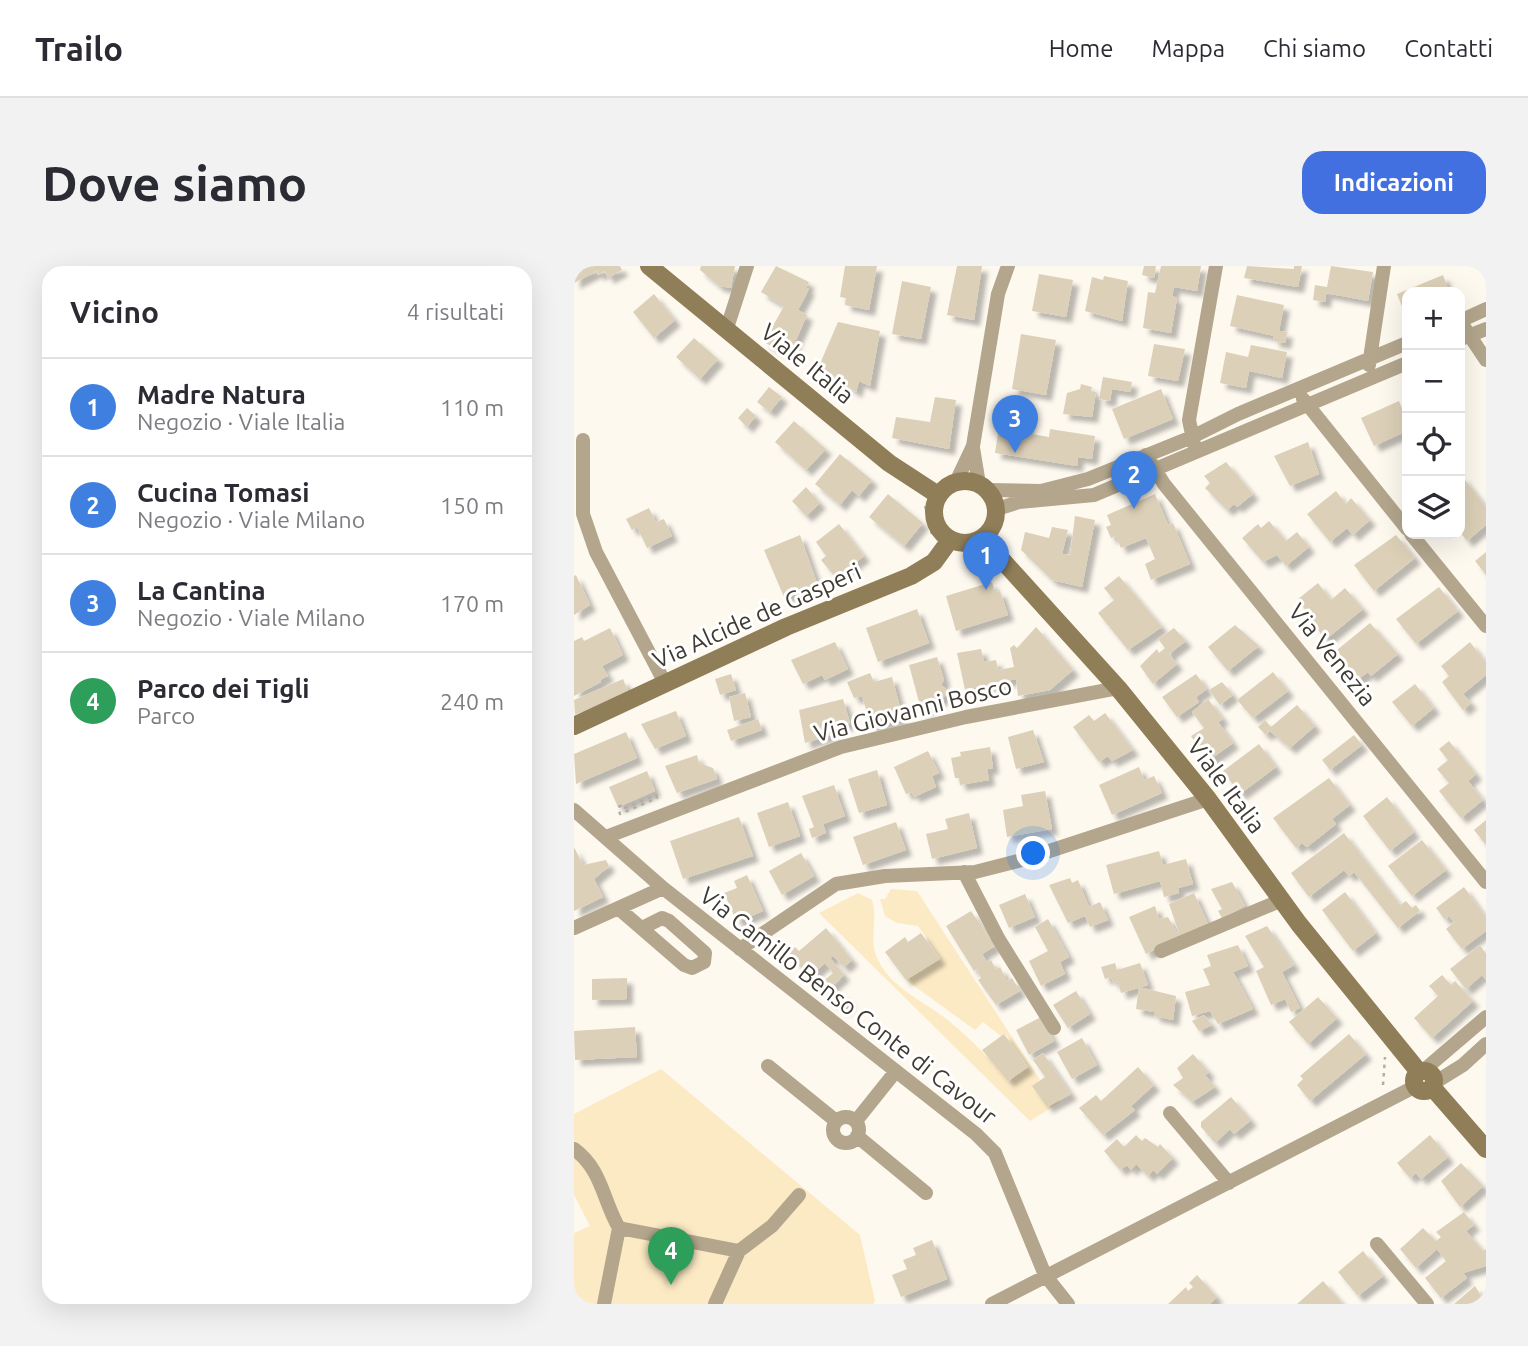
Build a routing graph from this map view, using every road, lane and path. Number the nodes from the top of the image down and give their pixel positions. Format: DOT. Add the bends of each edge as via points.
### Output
graph roads {
  1 [pos="649,266"];
  2 [pos="747,266"];
  3 [pos="1008,266"];
  4 [pos="1216,266"];
  5 [pos="1384,266"];
  6 [pos="1486,309"];
  7 [pos="1465,319"];
  8 [pos="1486,329"];
  9 [pos="726,331"];
  10 [pos="1465,338"];
  11 [pos="1465,339"];
  12 [pos="1402,345"];
  13 [pos="1369,359"];
  14 [pos="1486,360"];
  15 [pos="1402,365"];
  16 [pos="1369,380"];
  17 [pos="1297,390"];
  18 [pos="1308,407"];
  19 [pos="1192,437"];
  20 [pos="583,440"];
  21 [pos="973,446"];
  22 [pos="1197,452"];
  23 [pos="1146,455"];
  24 [pos="1154,469"];
  25 [pos="956,482"];
  26 [pos="984,487"];
  27 [pos="938,495"];
  28 [pos="918,498"];
  29 [pos="997,509"];
  30 [pos="1402,523"];
  31 [pos="982,538"];
  32 [pos="1415,539"];
  33 [pos="950,540"];
  34 [pos="930,542"];
  35 [pos="1486,626"];
  36 [pos="665,683"];
  37 [pos="1118,688"];
  38 [pos="574,726"];
  39 [pos="657,798"];
  40 [pos="1208,799"];
  41 [pos="574,810"];
  42 [pos="606,837"];
  43 [pos="964,872"];
  44 [pos="1486,882"];
  45 [pos="663,888"];
  46 [pos="1282,900"];
  47 [pos="618,908"];
  48 [pos="574,928"];
  49 [pos="642,928"];
  50 [pos="740,949"];
  51 [pos="1161,951"];
  52 [pos="1486,1017"];
  53 [pos="1054,1028"];
  54 [pos="1396,1044"];
  55 [pos="1486,1044"];
  56 [pos="768,1066"];
  57 [pos="896,1071"];
  58 [pos="1425,1080"];
  59 [pos="1382,1094"];
  60 [pos="1170,1113"];
  61 [pos="836,1121"];
  62 [pos="856,1121"];
  63 [pos="857,1136"];
  64 [pos="574,1149"];
  65 [pos="1486,1149"];
  66 [pos="1229,1182"];
  67 [pos="926,1193"];
  68 [pos="799,1195"];
  69 [pos="619,1228"];
  70 [pos="1377,1244"];
  71 [pos="739,1251"];
  72 [pos="1045,1275"];
  73 [pos="604,1304"];
  74 [pos="715,1304"];
  75 [pos="992,1304"];
  76 [pos="1068,1304"];
  77 [pos="1427,1304"];
  1 -- 9 [label="main road, Viale Italia"];
  2 -- 9 [label="street"];
  3 -- 21 [label="street" via="998,295"];
  4 -- 19 [label="street" via="1189,420"];
  5 -- 13 [label="street"];
  6 -- 7 [label="street"];
  8 -- 10 [label="street"];
  9 -- 27 [label="main road, Viale Italia" via="889,463"];
  11 -- 14 [label="street"];
  12 -- 13 [label="street"];
  13 -- 16 [label="street"];
  13 -- 17 [label="street"];
  15 -- 16 [label="street"];
  16 -- 18 [label="street"];
  17 -- 18 [label="street"];
  17 -- 19 [label="street"];
  18 -- 22 [label="street"];
  18 -- 30 [label="street"];
  19 -- 22 [label="street"];
  19 -- 23 [label="street"];
  20 -- 36 [label="street" via="583,514 596,552"];
  21 -- 25 [label="street"];
  21 -- 26 [label="street"];
  22 -- 24 [label="street"];
  23 -- 24 [label="street, Via Venezia"];
  23 -- 26 [label="street" via="1088,479 1041,491"];
  24 -- 29 [label="street" via="1094,495 1019,502"];
  24 -- 44 [label="street, Via Venezia"];
  25 -- 26 [label="main road"];
  25 -- 27 [label="main road"];
  26 -- 29 [label="main road"];
  27 -- 33 [label="main road" via="936,525"];
  28 -- 34 [label="path" via="932,528"];
  29 -- 31 [label="main road" via="994,526"];
  31 -- 33 [label="main road" via="967,544"];
  31 -- 37 [label="main road, Viale Italia"];
  32 -- 35 [label="street"];
  33 -- 36 [label="main road, Via Alcide de Gasperi" via="934,562 911,576"];
  36 -- 38 [label="main road, Via Alcide de Gasperi"];
  37 -- 40 [label="main road, Viale Italia"];
  37 -- 42 [label="street, Via Giovanni Bosco" via="841,747"];
  39 -- 39 [label="path" via="627,811 620,814 618,807"];
  40 -- 43 [label="street" via="1022,860"];
  40 -- 46 [label="main road, Viale Italia"];
  41 -- 42 [label="street, Via Camillo Benso Conte di Cavour"];
  42 -- 45 [label="street, Via Camillo Benso Conte di Cavour"];
  43 -- 50 [label="street" via="836,884"];
  43 -- 53 [label="street" via="998,938"];
  45 -- 47 [label="street"];
  45 -- 50 [label="street, Via Camillo Benso Conte di Cavour"];
  46 -- 51 [label="street"];
  46 -- 54 [label="main road, Viale Italia"];
  47 -- 48 [label="street"];
  47 -- 49 [label="street"];
  50 -- 57 [label="street, Via Camillo Benso Conte di Cavour"];
  52 -- 58 [label="street"];
  54 -- 58 [label="main road, Viale Italia"];
  54 -- 59 [label="path" via="1385,1053"];
  55 -- 58 [label="street" via="1463,1065"];
  56 -- 61 [label="street"];
  57 -- 62 [label="street"];
  57 -- 72 [label="street, Via Camillo Benso Conte di Cavour" via="995,1153"];
  58 -- 65 [label="main road, Viale Italia"];
  58 -- 66 [label="street"];
  60 -- 66 [label="street"];
  61 -- 62 [label="street" via="848,1116"];
  61 -- 63 [label="street" via="833,1133 838,1140 850,1142"];
  62 -- 63 [label="street"];
  63 -- 67 [label="street"];
  64 -- 69 [label="street" via="600,1180"];
  66 -- 72 [label="street"];
  68 -- 71 [label="street" via="772,1226"];
  69 -- 71 [label="street"];
  69 -- 73 [label="street"];
  70 -- 77 [label="street"];
  71 -- 74 [label="street"];
  72 -- 75 [label="street"];
  72 -- 76 [label="street, Via Camillo Benso Conte di Cavour"];
}
